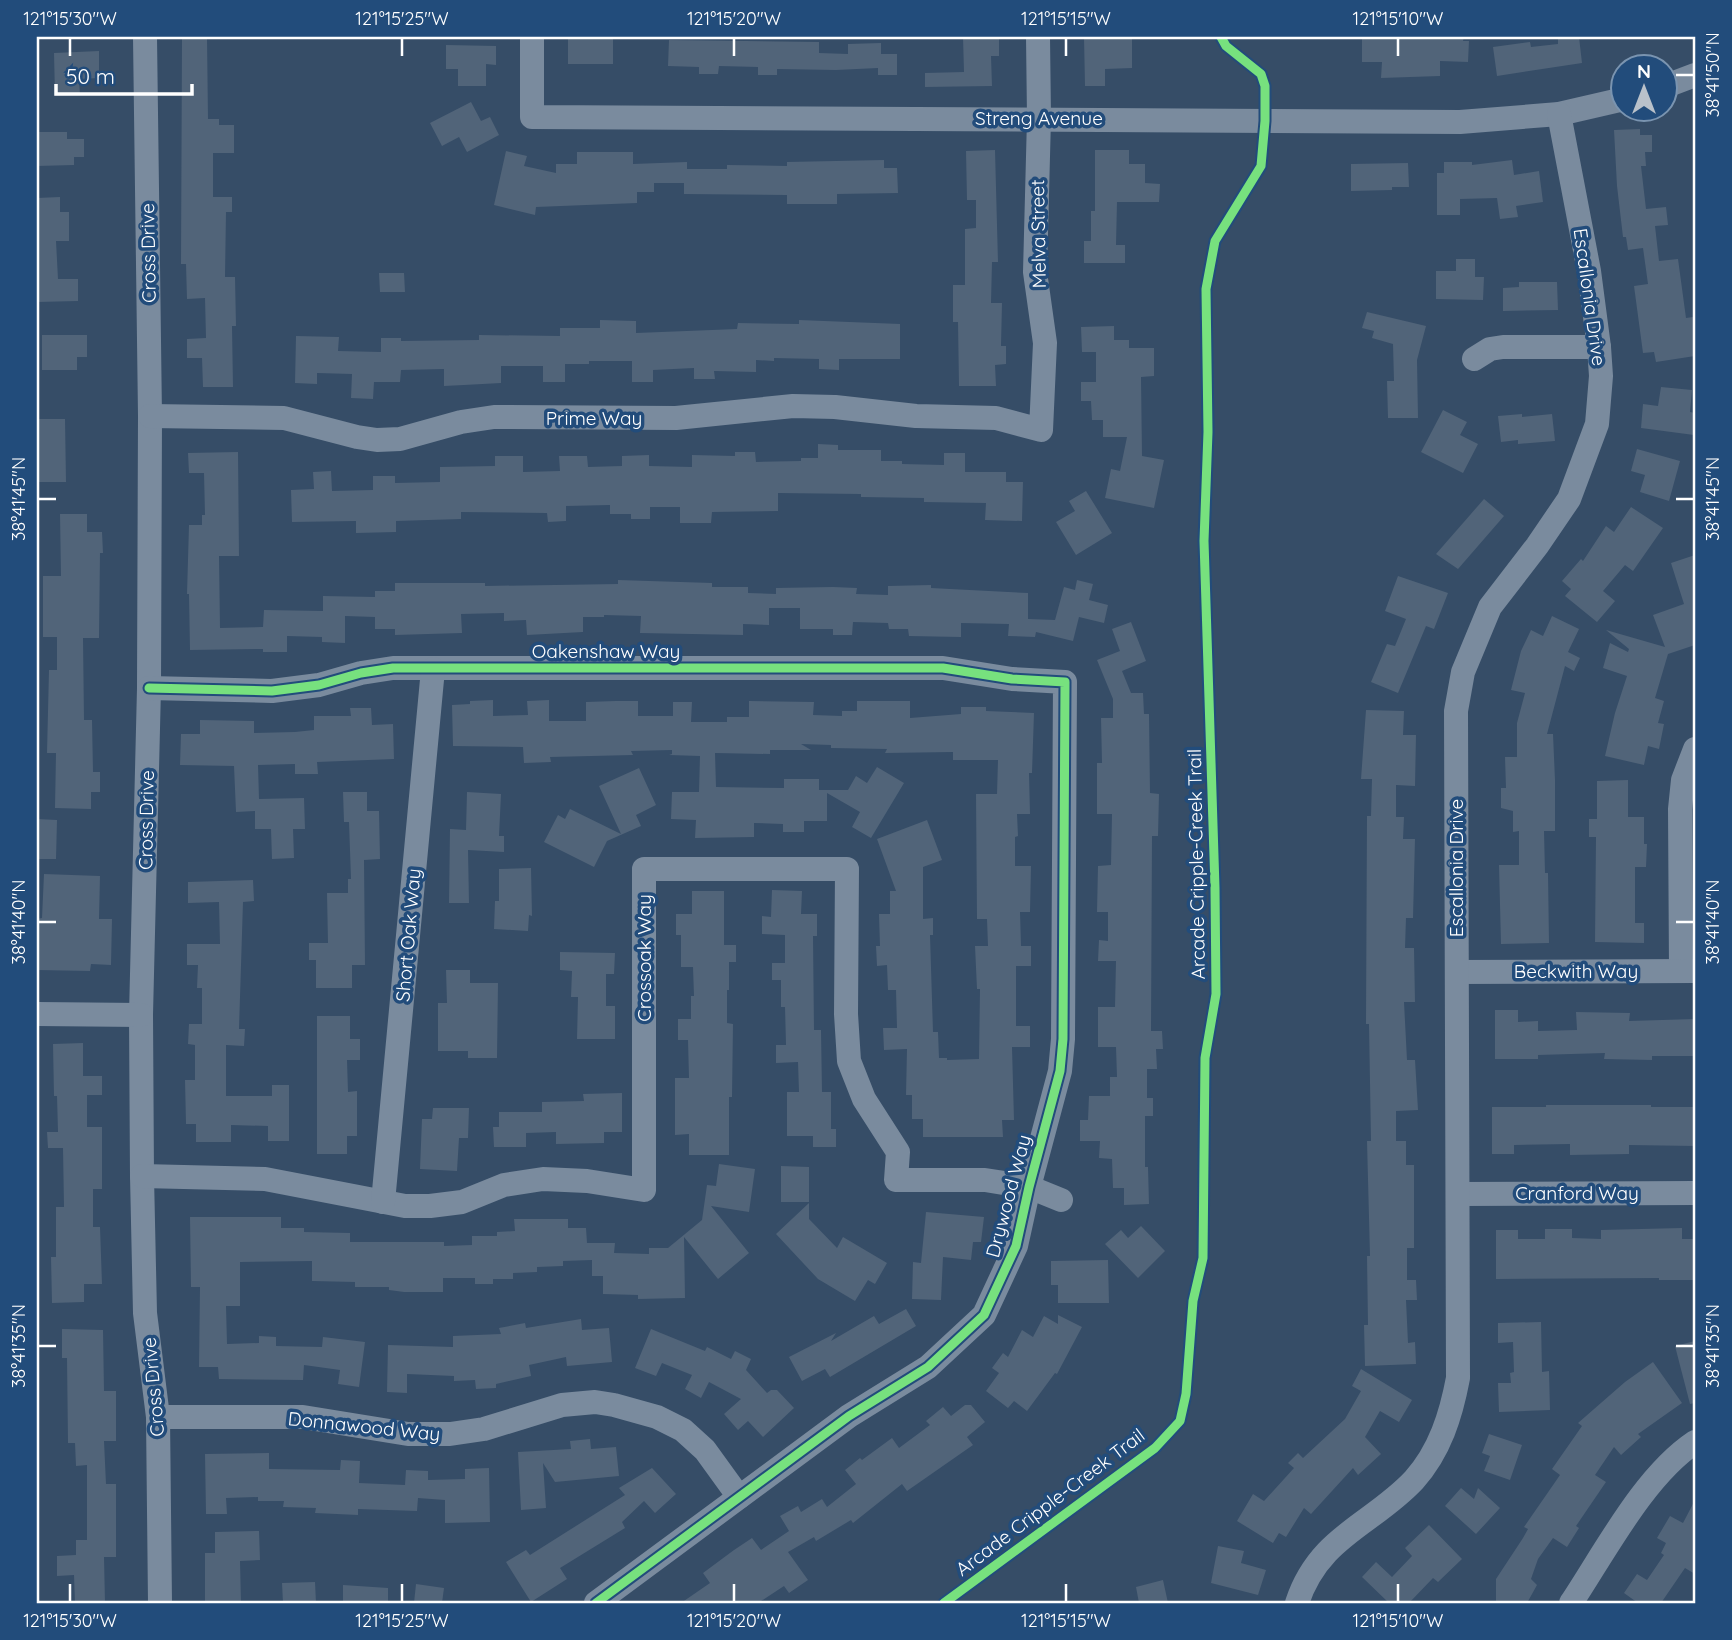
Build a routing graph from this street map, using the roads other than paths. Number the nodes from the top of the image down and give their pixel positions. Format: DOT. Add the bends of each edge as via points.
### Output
graph roads {
  1 [pos="145,37"];
  2 [pos="532,37"];
  3 [pos="1038,37"];
  4 [pos="1610,102"];
  5 [pos="1559,114"];
  6 [pos="1039,118"];
  7 [pos="1599,347"];
  8 [pos="1474,359"];
  9 [pos="150,416"];
  10 [pos="1041,430"];
  11 [pos="433,669"];
  12 [pos="1065,682"];
  13 [pos="149,688"];
  14 [pos="1695,749"];
  15 [pos="1688,971"];
  16 [pos="1457,972"];
  17 [pos="37,1014"];
  18 [pos="141,1015"];
  19 [pos="142,1176"];
  20 [pos="1029,1187"];
  21 [pos="1695,1193"];
  22 [pos="1459,1194"];
  23 [pos="1061,1200"];
  24 [pos="383,1202"];
  25 [pos="158,1417"];
  26 [pos="1695,1442"];
  27 [pos="739,1497"];
  28 [pos="160,1603"];
  29 [pos="596,1603"];
  30 [pos="1297,1603"];
  31 [pos="1571,1603"];
  1 -- 9 [label="street, Cross Drive"];
  2 -- 6 [label="street, Streng Avenue" via="532,117"];
  3 -- 6 [label="street, Melva Street"];
  4 -- 5 [label="street, Streng Avenue"];
  5 -- 6 [label="street, Streng Avenue" via="1460,122"];
  5 -- 7 [label="street, Escallonia Drive"];
  6 -- 10 [label="street, Melva Street" via="1035,272 1045,343"];
  7 -- 8 [label="street" via="1503,347"];
  7 -- 16 [label="street, Escallonia Drive" via="1597,424 1569,499 1490,607 1463,672 1456,711"];
  9 -- 10 [label="street, Prime Way" via="284,418 377,440 494,417 676,418 793,406 996,418"];
  9 -- 13 [label="street, Cross Drive"];
  11 -- 12 [label="street, Oakenshaw Way" via="943,668"];
  11 -- 13 [label="street, Oakenshaw Way" via="393,668 272,691"];
  11 -- 24 [label="street, Short Oak Way"];
  12 -- 20 [label="street, Drywood Way" via="1063,1039 1060,1071"];
  13 -- 18 [label="street, Cross Drive"];
  14 -- 15 [label="street" via="1683,780 1680,809"];
  15 -- 16 [label="street, Beckwith Way"];
  16 -- 22 [label="street, Escallonia Drive"];
  17 -- 18 [label="street"];
  18 -- 19 [label="street, Cross Drive"];
  19 -- 24 [label="street, Crossoak Way" via="265,1179"];
  19 -- 25 [label="street, Cross Drive" via="145,1313"];
  20 -- 23 [label="street, Crossoak Way"];
  20 -- 24 [label="street, Crossoak Way" via="985,1180 896,1180 898,1152 864,1099 849,1061 847,869 644,869 644,1190 542,1179 504,1185 462,1202 405,1206"];
  20 -- 27 [label="street, Drywood Way" via="1016,1246 984,1315 928,1367 849,1416"];
  21 -- 22 [label="street, Cranford Way"];
  22 -- 30 [label="street, Escallonia Drive" via="1458,1378 1442,1437 1413,1480 1327,1552 1312,1570"];
  25 -- 27 [label="street, Donnawood Way" via="303,1417 408,1434 450,1434 562,1405 595,1402 657,1417 683,1430 705,1450"];
  25 -- 28 [label="street, Cross Drive"];
  26 -- 31 [label="street" via="1649,1485"];
  27 -- 29 [label="street, Drywood Way"];
}
